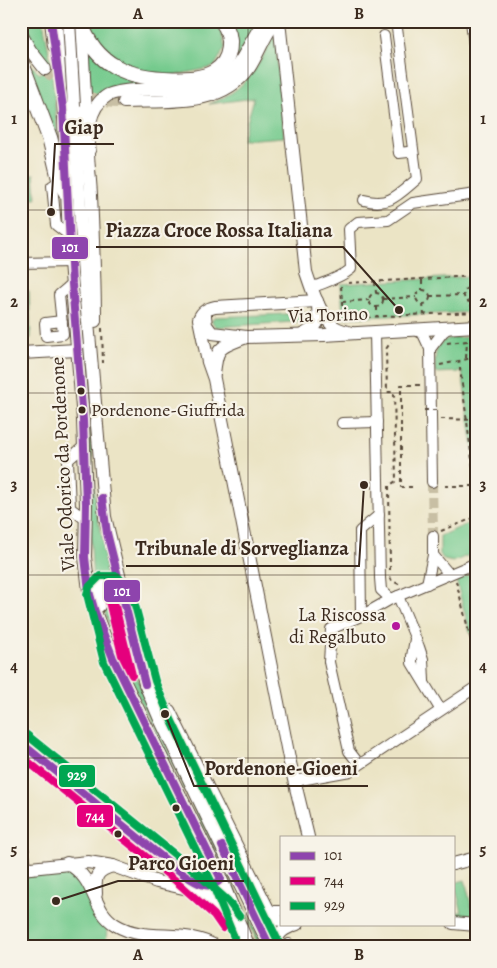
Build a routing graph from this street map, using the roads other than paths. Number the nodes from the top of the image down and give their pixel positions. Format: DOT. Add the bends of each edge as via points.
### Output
graph roads {
  1 [pos="51,21"];
  2 [pos="60,21"];
  3 [pos="69,21"];
  4 [pos="80,21"];
  5 [pos="222,21"];
  6 [pos="391,21"];
  7 [pos="396,21"];
  8 [pos="471,21"];
  9 [pos="273,22"];
  10 [pos="21,34"];
  11 [pos="384,36"];
  12 [pos="21,62"];
  13 [pos="476,62"];
  14 [pos="45,69"];
  15 [pos="124,102"];
  16 [pos="69,107"];
  17 [pos="88,148"];
  18 [pos="408,152"];
  19 [pos="412,183"];
  20 [pos="63,188"];
  21 [pos="476,194"];
  22 [pos="364,200"];
  23 [pos="70,262"];
  24 [pos="21,263"];
  25 [pos="72,284"];
  26 [pos="311,288"];
  27 [pos="318,301"];
  28 [pos="206,311"];
  29 [pos="62,322"];
  30 [pos="476,326"];
  31 [pos="374,327"];
  32 [pos="448,328"];
  33 [pos="416,330"];
  34 [pos="351,333"];
  35 [pos="302,335"];
  36 [pos="247,337"];
  37 [pos="430,349"];
  38 [pos="77,350"];
  39 [pos="21,353"];
  40 [pos="214,379"];
  41 [pos="96,407"];
  42 [pos="377,422"];
  43 [pos="342,423"];
  44 [pos="432,482"];
  45 [pos="379,515"];
  46 [pos="436,536"];
  47 [pos="433,555"];
  48 [pos="476,563"];
  49 [pos="452,577"];
  50 [pos="427,584"];
  51 [pos="122,593"];
  52 [pos="394,598"];
  53 [pos="361,616"];
  54 [pos="112,658"];
  55 [pos="476,687"];
  56 [pos="440,709"];
  57 [pos="170,710"];
  58 [pos="21,743"];
  59 [pos="359,764"];
  60 [pos="294,781"];
  61 [pos="21,834"];
  62 [pos="308,836"];
  63 [pos="476,858"];
  64 [pos="67,863"];
  65 [pos="454,864"];
  66 [pos="113,866"];
  67 [pos="24,869"];
  68 [pos="182,873"];
  69 [pos="221,879"];
  70 [pos="169,885"];
  71 [pos="201,892"];
  72 [pos="96,900"];
  73 [pos="253,909"];
  74 [pos="280,911"];
  75 [pos="280,921"];
  76 [pos="454,923"];
  77 [pos="476,925"];
  78 [pos="291,926"];
  79 [pos="216,947"];
  80 [pos="243,947"];
  81 [pos="249,947"];
  82 [pos="270,947"];
  83 [pos="276,947"];
  1 -- 16 [label="main road"];
  2 -- 16 [label="main road"];
  3 -- 16 [label="main road, bridge"];
  4 -- 5 [label="highway" via="96,51 116,68 141,77 184,79 201,77 219,68 228,55 230,37"];
  4 -- 17 [label="highway"];
  6 -- 18 [label="street"];
  7 -- 19 [label="street" via="417,179"];
  8 -- 13 [label="street"];
  9 -- 15 [label="main road" via="250,67 224,91 199,98"];
  9 -- 17 [label="main road" via="238,66 219,82 192,89 125,91 105,98 92,116"];
  9 -- 26 [label="main road" via="306,272"];
  10 -- 14 [label="main road"];
  11 -- 18 [label="street" via="399,153"];
  12 -- 20 [label="highway" via="50,139"];
  16 -- 20 [label="main road, Viale Odorico da Pordenone"];
  16 -- 41 [label="main road, Viale Odorico da Pordenone"];
  17 -- 41 [label="main road" via="95,278"];
  18 -- 19 [label="street"];
  19 -- 22 [label="street" via="383,203"];
  20 -- 23 [label="main road, Viale Odorico da Pordenone"];
  21 -- 26 [label="street" via="413,203 388,220 358,222 349,229 351,269"];
  23 -- 24 [label="street"];
  23 -- 25 [label="main road, Viale Odorico da Pordenone"];
  25 -- 29 [label="street" via="59,296"];
  25 -- 38 [label="main road, Viale Odorico da Pordenone"];
  26 -- 27 [label="main road"];
  27 -- 28 [label="main road, Via Torino"];
  27 -- 34 [label="main road" via="334,327"];
  27 -- 35 [label="main road" via="318,323"];
  28 -- 36 [label="main road, Via Torino" via="205,320 212,333"];
  28 -- 40 [label="main road" via="199,319"];
  30 -- 32 [label="main road, Via Torino"];
  31 -- 33 [label="main road, Via Torino"];
  31 -- 34 [label="main road, Via Torino"];
  31 -- 42 [label="street"];
  32 -- 33 [label="main road, Via Torino"];
  32 -- 37 [label="street"];
  33 -- 37 [label="street" via="423,334"];
  34 -- 35 [label="main road, Via Torino"];
  35 -- 36 [label="main road, Via Torino"];
  36 -- 40 [label="main road" via="219,350"];
  37 -- 44 [label="street"];
  38 -- 39 [label="main road"];
  38 -- 54 [label="main road, Viale Odorico da Pordenone" via="83,420 85,557 89,591"];
  40 -- 60 [label="main road"];
  41 -- 51 [label="main road, Viale Odorico da Pordenone" via="105,517"];
  42 -- 43 [label="street"];
  42 -- 45 [label="street"];
  45 -- 52 [label="street" via="381,590"];
  45 -- 53 [label="street" via="360,531"];
  46 -- 47 [label="street"];
  47 -- 49 [label="street"];
  47 -- 50 [label="street"];
  48 -- 49 [label="street"];
  49 -- 50 [label="street"];
  50 -- 52 [label="street"];
  51 -- 54 [label="main road" via="109,584 97,593"];
  51 -- 73 [label="main road, Viale Odorico da Pordenone" via="145,684"];
  52 -- 53 [label="street"];
  52 -- 56 [label="street" via="415,637 424,681"];
  53 -- 59 [label="street" via="331,629 329,662 349,751"];
  54 -- 69 [label="main road, Viale Odorico da Pordenone"];
  55 -- 56 [label="street"];
  56 -- 59 [label="street"];
  57 -- 74 [label="street" via="269,909"];
  58 -- 68 [label="main road"];
  59 -- 60 [label="street" via="350,770"];
  60 -- 62 [label="main road"];
  61 -- 67 [label="street"];
  63 -- 65 [label="main road"];
  64 -- 66 [label="main road"];
  64 -- 67 [label="main road"];
  64 -- 72 [label="main road" via="83,874"];
  66 -- 70 [label="main road"];
  66 -- 72 [label="main road" via="95,878"];
  68 -- 69 [label="main road" via="210,887 218,885"];
  68 -- 70 [label="street" via="175,876"];
  68 -- 71 [label="main road"];
  69 -- 81 [label="main road, Viale Odorico da Pordenone"];
  70 -- 71 [label="main road"];
  71 -- 80 [label="main road" via="230,919"];
  72 -- 79 [label="main road" via="116,925 130,931 202,940"];
  73 -- 75 [label="street"];
  73 -- 82 [label="main road, Viale Odorico da Pordenone"];
  76 -- 77 [label="main road"];
  78 -- 83 [label="main road" via="278,936"];
}
